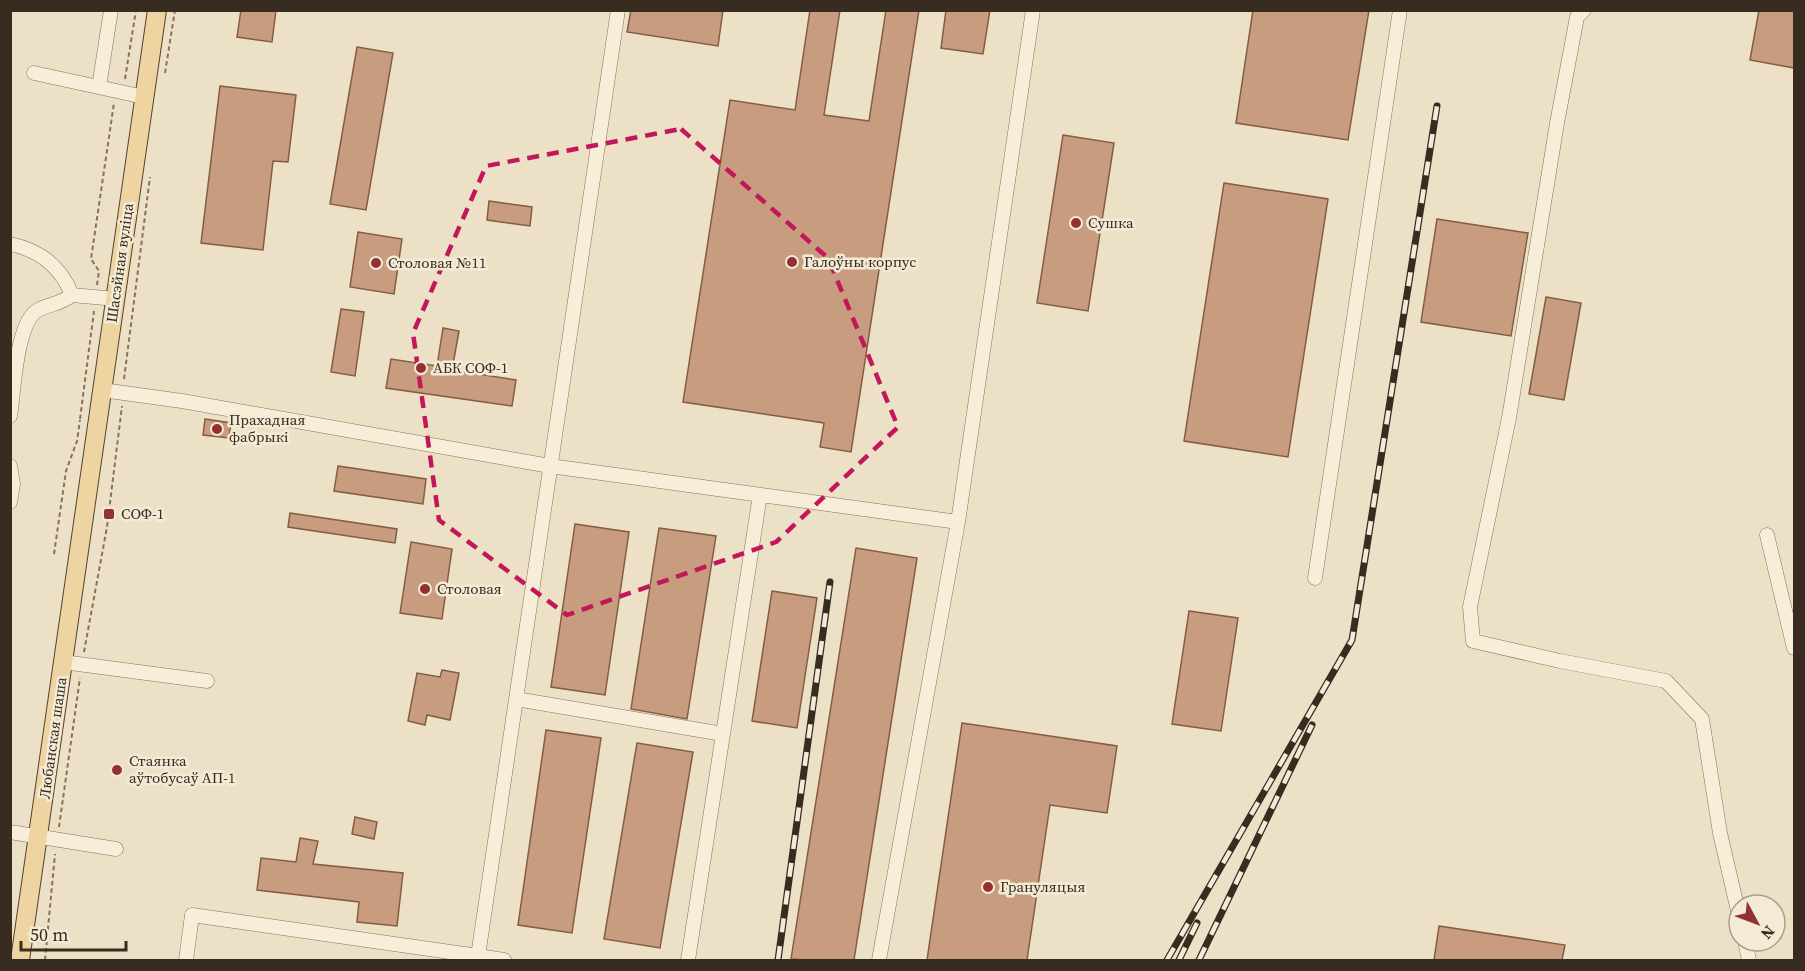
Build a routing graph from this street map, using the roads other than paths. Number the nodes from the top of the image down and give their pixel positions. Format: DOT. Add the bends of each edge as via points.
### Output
graph roads {
  1 [pos="111,10"];
  2 [pos="157,10"];
  3 [pos="618,10"];
  4 [pos="1033,10"];
  5 [pos="1400,10"];
  6 [pos="1584,10"];
  7 [pos="34,73"];
  8 [pos="99,87"];
  9 [pos="144,97"];
  10 [pos="10,244"];
  11 [pos="72,295"];
  12 [pos="116,299"];
  13 [pos="102,390"];
  14 [pos="10,416"];
  15 [pos="10,466"];
  16 [pos="550,466"];
  17 [pos="760,495"];
  18 [pos="10,502"];
  19 [pos="83,516"];
  20 [pos="958,522"];
  21 [pos="1767,535"];
  22 [pos="1315,578"];
  23 [pos="1794,648"];
  24 [pos="63,662"];
  25 [pos="207,681"];
  26 [pos="516,699"];
  27 [pos="723,734"];
  28 [pos="10,832"];
  29 [pos="48,839"];
  30 [pos="116,849"];
  31 [pos="1734,893"];
  32 [pos="478,958"];
  33 [pos="20,960"];
  34 [pos="186,960"];
  35 [pos="504,960"];
  36 [pos="688,960"];
  37 [pos="879,960"];
  1 -- 8 [label="lane"];
  2 -- 9 [label="main road, Шасэйная вуліца"];
  3 -- 16 [label="lane"];
  4 -- 20 [label="lane"];
  5 -- 22 [label="lane"];
  6 -- 31 [label="lane" via="1577,17 1509,418 1470,607 1473,641 1666,681 1702,719"];
  7 -- 8 [label="lane"];
  8 -- 9 [label="lane"];
  9 -- 12 [label="main road, Шасэйная вуліца"];
  10 -- 11 [label="lane" via="32,248 66,280"];
  11 -- 12 [label="lane"];
  11 -- 14 [label="lane" via="60,304 37,310 24,327"];
  12 -- 13 [label="main road, Шасэйная вуліца"];
  13 -- 16 [label="lane"];
  13 -- 19 [label="main road, Шасэйная вуліца"];
  15 -- 18 [label="lane"];
  16 -- 17 [label="lane"];
  16 -- 26 [label="lane"];
  17 -- 20 [label="lane"];
  17 -- 27 [label="lane"];
  19 -- 24 [label="main road, Любанская шаша"];
  20 -- 37 [label="lane"];
  21 -- 23 [label="lane"];
  24 -- 25 [label="lane"];
  24 -- 29 [label="main road, Любанская шаша"];
  26 -- 27 [label="lane"];
  26 -- 32 [label="lane"];
  27 -- 36 [label="lane"];
  28 -- 29 [label="lane"];
  29 -- 30 [label="lane"];
  29 -- 33 [label="main road, Любанская шаша"];
  32 -- 34 [label="lane" via="192,915"];
  32 -- 35 [label="lane"];
}
